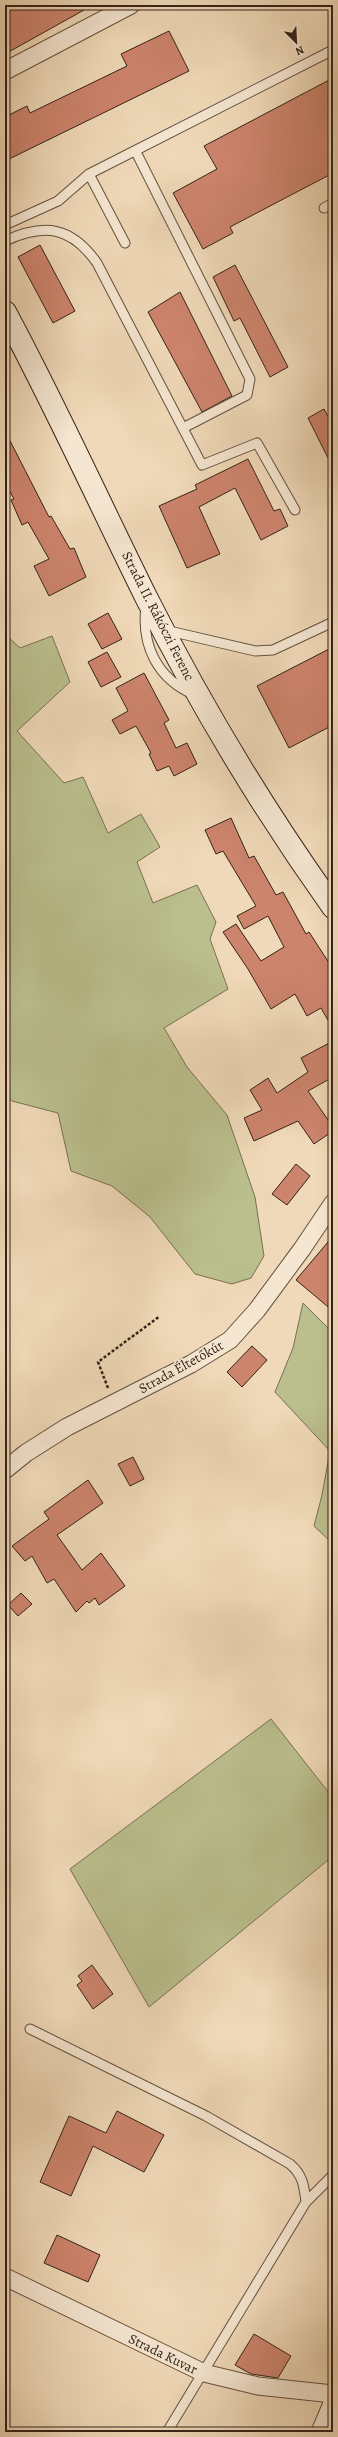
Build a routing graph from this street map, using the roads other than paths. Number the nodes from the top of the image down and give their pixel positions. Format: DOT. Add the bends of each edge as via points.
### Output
graph roads {
  1 [pos="131,5"];
  2 [pos="333,50"];
  3 [pos="5,71"];
  4 [pos="136,152"];
  5 [pos="89,174"];
  6 [pos="333,203"];
  7 [pos="324,208"];
  8 [pos="5,225"];
  9 [pos="5,242"];
  10 [pos="125,243"];
  11 [pos="5,312"];
  12 [pos="183,428"];
  13 [pos="295,510"];
  14 [pos="146,597"];
  15 [pos="333,622"];
  16 [pos="164,629"];
  17 [pos="200,697"];
  18 [pos="333,907"];
  19 [pos="333,1203"];
  20 [pos="5,1470"];
  21 [pos="30,2029"];
  22 [pos="333,2175"];
  23 [pos="306,2202"];
  24 [pos="5,2277"];
  25 [pos="204,2373"];
  26 [pos="333,2394"];
  27 [pos="333,2401"];
  28 [pos="167,2432"];
  29 [pos="320,2432"];
  1 -- 3 [label="street"];
  2 -- 4 [label="lane"];
  4 -- 5 [label="lane"];
  4 -- 12 [label="lane" via="250,379 247,395"];
  5 -- 8 [label="lane" via="58,201"];
  5 -- 10 [label="lane"];
  6 -- 7 [label="lane"];
  9 -- 12 [label="lane" via="26,232 43,230 64,233 78,239 87,248"];
  11 -- 14 [label="main road, Strada II. Rákóczi Ferenc" via="38,372"];
  12 -- 13 [label="lane" via="202,465 257,443"];
  14 -- 16 [label="main road, Strada II. Rákóczi Ferenc"];
  14 -- 17 [label="lane" via="145,638 150,650 169,680 182,690"];
  15 -- 16 [label="lane" via="273,650 255,651"];
  16 -- 17 [label="main road, Strada II. Rákóczi Ferenc"];
  17 -- 18 [label="main road, Strada II. Rákóczi Ferenc" via="303,865"];
  19 -- 20 [label="street, Strada Éltetőkút" via="257,1310 230,1340 191,1364 67,1427 26,1453"];
  21 -- 23 [label="lane" via="206,2116 290,2164 299,2172 304,2183"];
  22 -- 23 [label="lane"];
  23 -- 25 [label="lane"];
  24 -- 25 [label="street, Strada Kuvar"];
  25 -- 26 [label="street, Strada Kuvar" via="258,2386"];
  25 -- 28 [label="lane"];
  27 -- 29 [label="street"];
}
